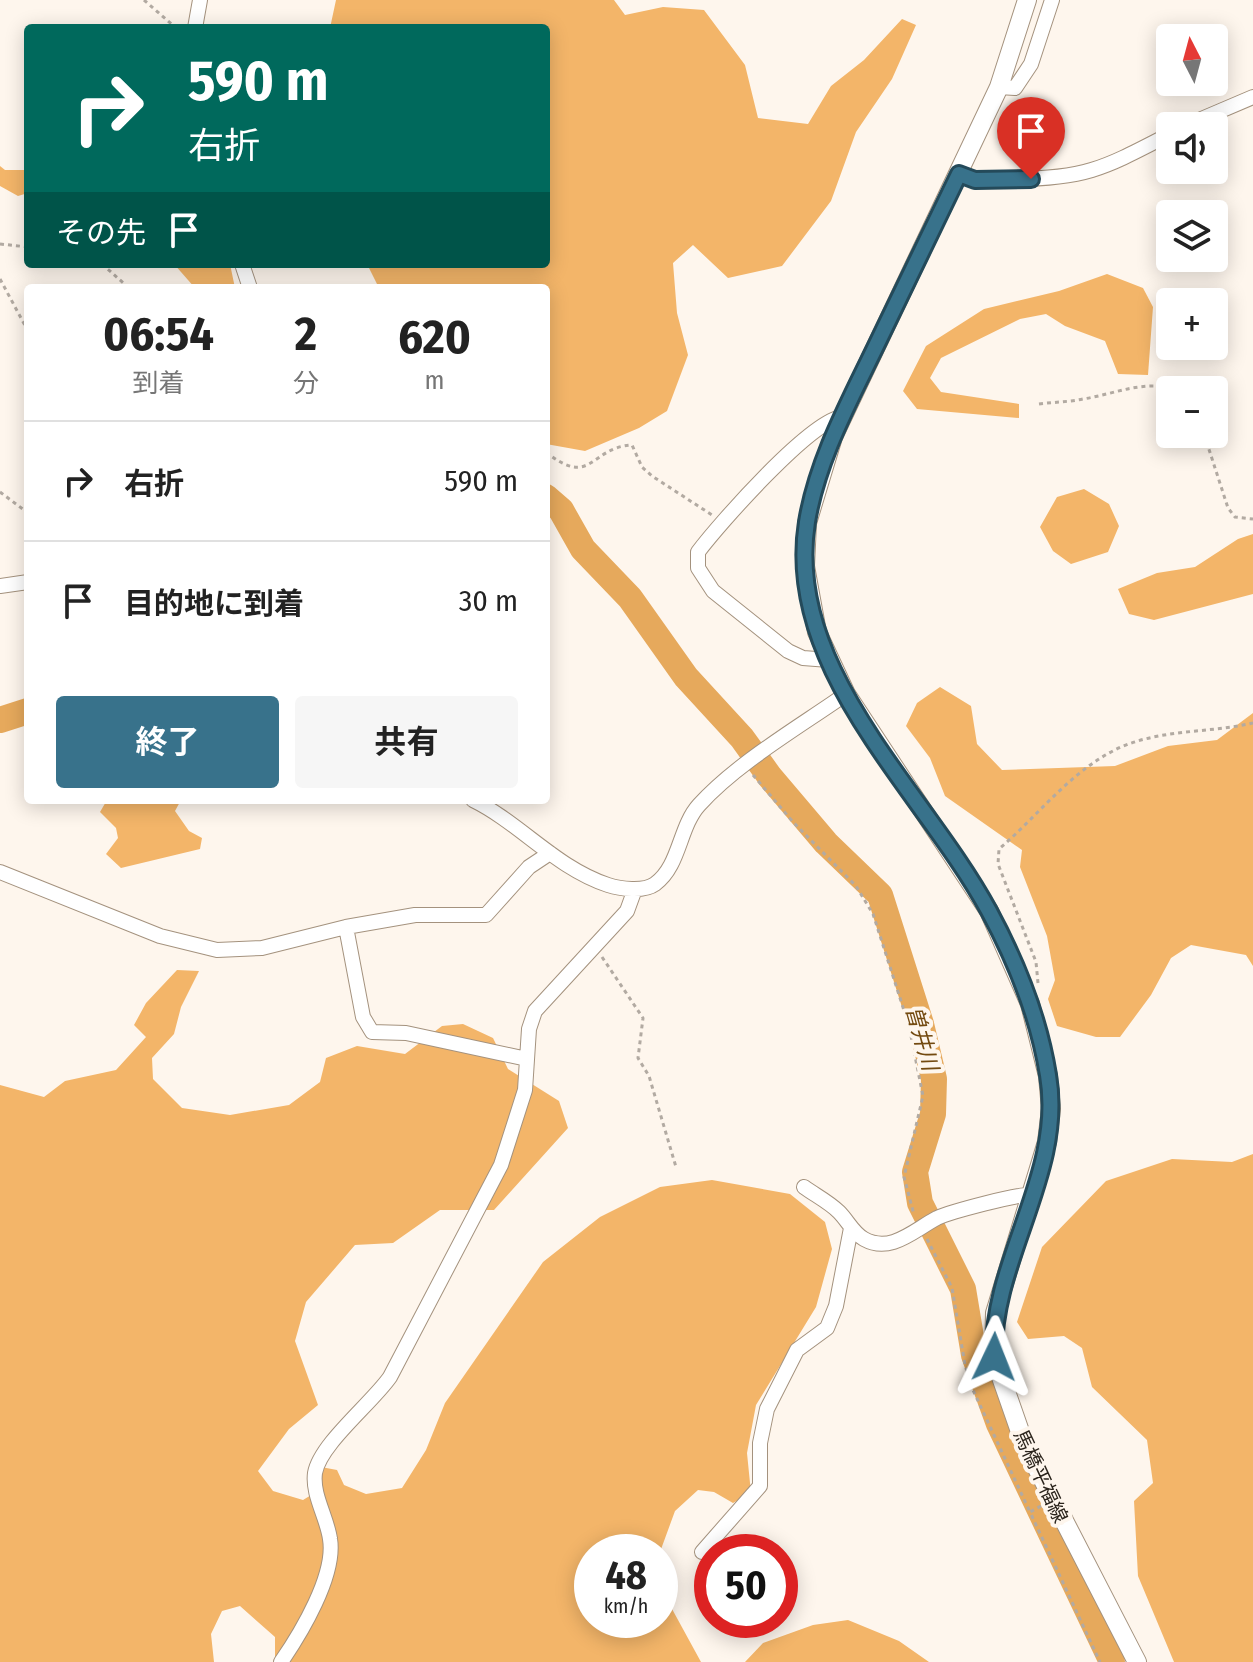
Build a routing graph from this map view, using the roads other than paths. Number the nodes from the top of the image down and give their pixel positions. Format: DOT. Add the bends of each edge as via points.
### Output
graph roads {
  1 [pos="200,0"];
  2 [pos="1027,0"];
  3 [pos="1052,0"];
  4 [pos="196,24"];
  5 [pos="999,87"];
  6 [pos="1253,97"];
  7 [pos="1218,112"];
  8 [pos="1156,141"];
  9 [pos="959,174"];
  10 [pos="842,417"];
  11 [pos="24,583"];
  12 [pos="0,586"];
  13 [pos="829,660"];
  14 [pos="846,694"];
  15 [pos="479,804"];
  16 [pos="550,853"];
  17 [pos="0,872"];
  18 [pos="635,889"];
  19 [pos="346,927"];
  20 [pos="527,1059"];
  21 [pos="804,1187"];
  22 [pos="1032,1195"];
  23 [pos="851,1228"];
  24 [pos="718,1534"];
  25 [pos="281,1662"];
  26 [pos="1137,1662"];
  1 -- 4 [label="street"];
  2 -- 5 [label="main road, 馬橋平福線"];
  3 -- 5 [label="street" via="1031,64 1015,88"];
  5 -- 9 [label="main road, 馬橋平福線"];
  6 -- 7 [label="street"];
  8 -- 9 [label="street" via="1110,166 1059,179 975,180"];
  9 -- 10 [label="main road, 馬橋平福線"];
  10 -- 13 [label="main road, 馬橋平福線" via="815,487 805,540 810,602"];
  10 -- 13 [label="street" via="830,419 799,444 698,552 703,580 788,651"];
  11 -- 12 [label="street"];
  13 -- 14 [label="main road, 馬橋平福線"];
  14 -- 18 [label="street" via="701,803 686,821 666,874 653,886"];
  14 -- 22 [label="main road, 馬橋平福線" via="989,911 1030,1004 1051,1109"];
  15 -- 16 [label="street"];
  16 -- 18 [label="street" via="595,879"];
  16 -- 19 [label="street" via="529,867 486,915 415,915"];
  17 -- 19 [label="street" via="160,936 217,950 262,948"];
  18 -- 20 [label="street" via="627,911 535,1011"];
  19 -- 20 [label="street" via="363,1017 372,1032 406,1033"];
  20 -- 25 [label="street" via="525,1090 501,1165 422,1321 375,1399 322,1457 315,1473 331,1541 328,1566 315,1604"];
  21 -- 23 [label="street" via="840,1213"];
  22 -- 23 [label="street" via="1007,1196 927,1224 894,1243 877,1244"];
  22 -- 26 [label="main road, 馬橋平福線" via="995,1313 994,1357 1024,1443"];
  23 -- 24 [label="street" via="827,1328 797,1350 767,1409 760,1486"];
}
